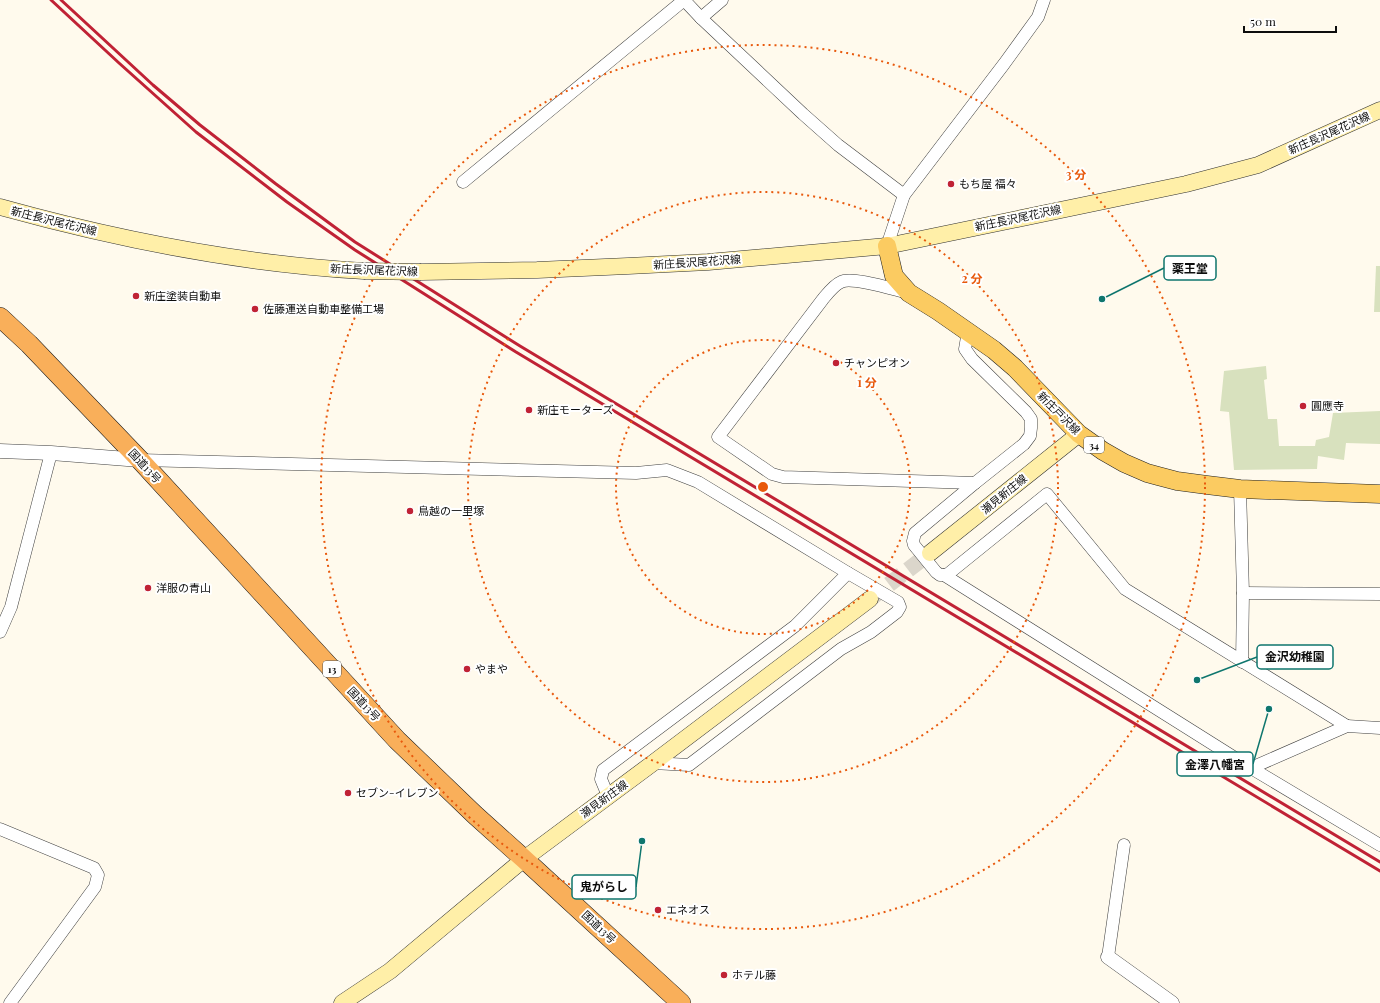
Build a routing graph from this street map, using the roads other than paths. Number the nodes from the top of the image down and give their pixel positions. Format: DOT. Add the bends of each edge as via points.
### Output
graph roads {
  1 [pos="684,0"];
  2 [pos="722,0"];
  3 [pos="1044,0"];
  4 [pos="701,18"];
  5 [pos="1380,110"];
  6 [pos="463,182"];
  7 [pos="904,195"];
  8 [pos="0,207"];
  9 [pos="887,246"];
  10 [pos="909,293"];
  11 [pos="0,317"];
  12 [pos="968,331"];
  13 [pos="1080,434"];
  14 [pos="0,451"];
  15 [pos="51,453"];
  16 [pos="140,460"];
  17 [pos="975,482"];
  18 [pos="1240,489"];
  19 [pos="1380,494"];
  20 [pos="930,553"];
  21 [pos="848,573"];
  22 [pos="944,575"];
  23 [pos="1243,594"];
  24 [pos="1380,594"];
  25 [pos="870,599"];
  26 [pos="0,632"];
  27 [pos="1242,662"];
  28 [pos="1346,726"];
  29 [pos="1380,728"];
  30 [pos="653,764"];
  31 [pos="1251,768"];
  32 [pos="608,796"];
  33 [pos="0,829"];
  34 [pos="1124,845"];
  35 [pos="1380,845"];
  36 [pos="524,858"];
  37 [pos="1108,957"];
  38 [pos="10,1003"];
  39 [pos="342,1003"];
  40 [pos="681,1003"];
  41 [pos="1172,1003"];
  1 -- 4 [label="street"];
  1 -- 6 [label="street"];
  2 -- 4 [label="street"];
  3 -- 7 [label="street" via="1038,17"];
  4 -- 7 [label="street" via="838,145"];
  5 -- 9 [label="main road, 新庄長沢尾花沢線" via="1258,165 1186,184"];
  7 -- 9 [label="street"];
  8 -- 9 [label="main road, 新庄長沢尾花沢線, bridge" via="130,240 205,253 319,268 364,271 537,270 650,265"];
  9 -- 10 [label="main road, 新庄戸沢線 / 34" via="894,276"];
  10 -- 12 [label="main road, 新庄戸沢線 / 34"];
  10 -- 17 [label="street" via="852,280 842,282 832,289 718,437 772,474 783,477"];
  11 -- 16 [label="highway, 国道13号 / 13"];
  12 -- 13 [label="main road, 新庄戸沢線 / 34" via="1015,368"];
  12 -- 17 [label="street" via="965,349 972,359 1031,419 1030,436 1024,444"];
  13 -- 18 [label="main road, 新庄戸沢線 / 34" via="1103,451 1147,473 1176,481"];
  13 -- 20 [label="main road, 瀬見新庄線"];
  14 -- 15 [label="street"];
  15 -- 16 [label="street"];
  15 -- 26 [label="street" via="11,607"];
  16 -- 21 [label="street" via="636,473 668,470 698,482"];
  16 -- 36 [label="highway, 国道13号 / 13" via="397,740"];
  17 -- 22 [label="street" via="918,530 913,538 914,545 936,572"];
  18 -- 19 [label="main road, 新庄戸沢線 / 34"];
  18 -- 23 [label="street"];
  21 -- 30 [label="street" via="898,602 900,607 897,612 871,632 841,649 689,765"];
  21 -- 32 [label="street" via="795,626 603,770 601,779"];
  22 -- 27 [label="street" via="1047,494 1125,589"];
  22 -- 31 [label="street"];
  23 -- 24 [label="street"];
  23 -- 27 [label="street"];
  25 -- 30 [label="main road, 瀬見新庄線"];
  27 -- 28 [label="street"];
  28 -- 29 [label="street"];
  28 -- 31 [label="street"];
  30 -- 32 [label="main road, 瀬見新庄線"];
  31 -- 35 [label="street"];
  32 -- 36 [label="main road, 瀬見新庄線"];
  33 -- 38 [label="street" via="94,868 98,875 95,887"];
  34 -- 37 [label="street"];
  36 -- 39 [label="main road, 瀬見新庄線" via="390,971"];
  36 -- 40 [label="highway, 国道13号 / 13"];
  37 -- 41 [label="street"];
}
